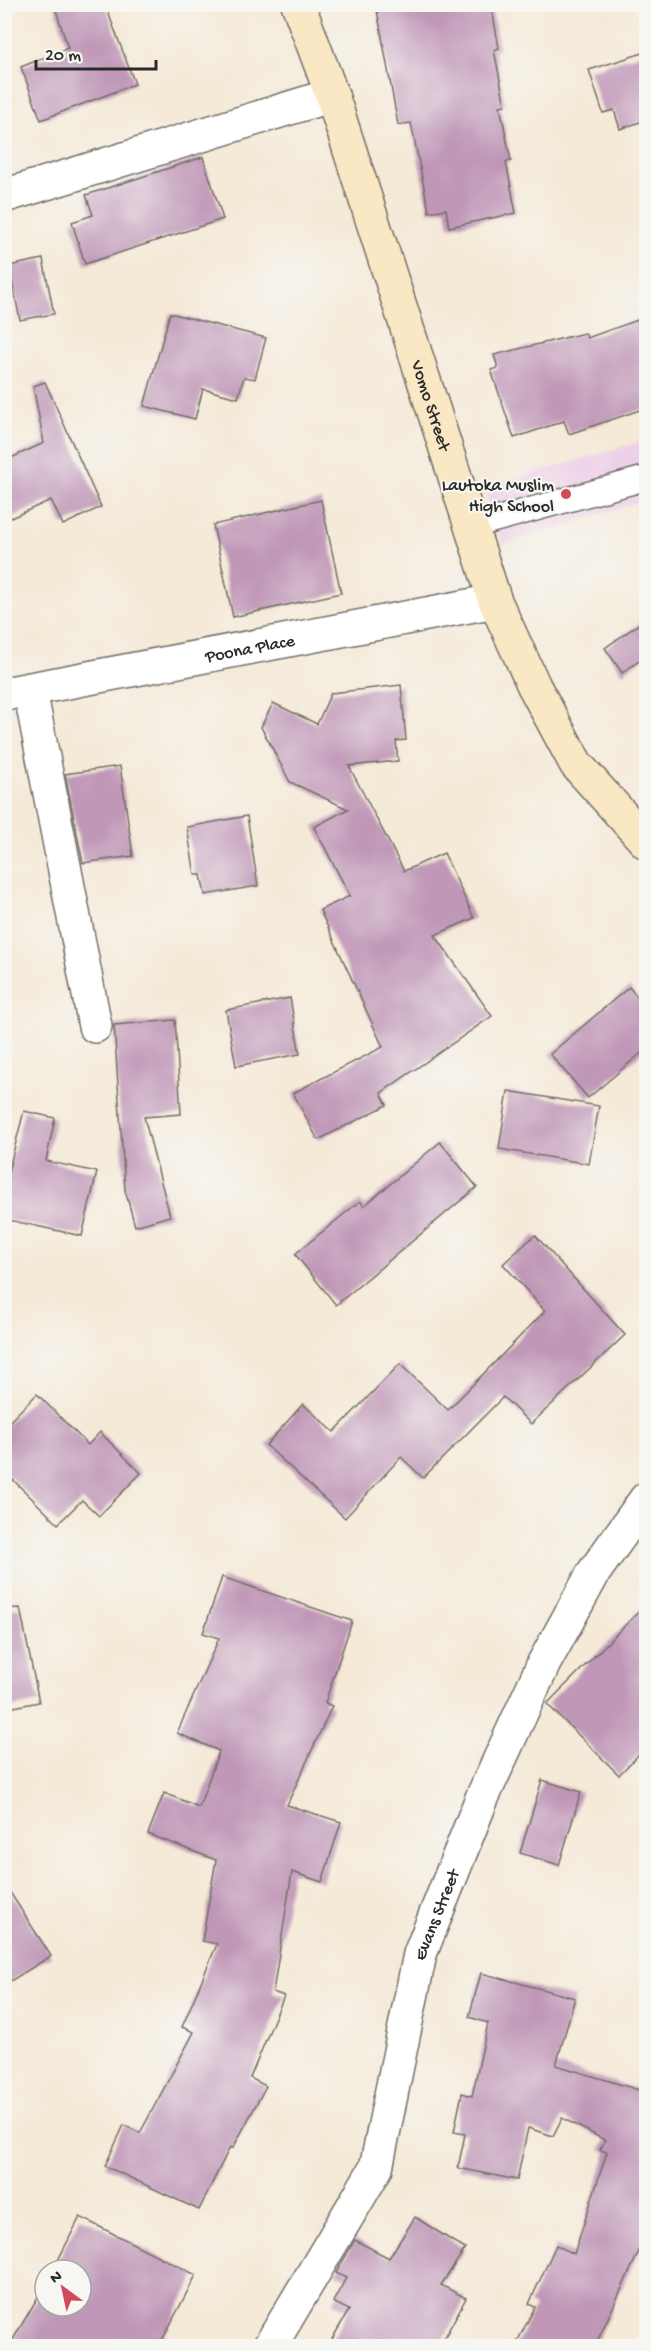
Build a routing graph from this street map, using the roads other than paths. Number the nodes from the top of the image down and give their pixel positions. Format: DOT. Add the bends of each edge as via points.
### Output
graph roads {
  1 [pos="298,4"];
  2 [pos="332,95"];
  3 [pos="4,196"];
  4 [pos="646,478"];
  5 [pos="472,526"];
  6 [pos="495,601"];
  7 [pos="17,692"];
  8 [pos="646,842"];
  9 [pos="95,1026"];
  10 [pos="646,1499"];
  11 [pos="270,2346"];
  1 -- 2 [label="main road, Vomo Street"];
  2 -- 3 [label="street"];
  2 -- 5 [label="main road, Vomo Street"];
  4 -- 5 [label="lane"];
  5 -- 6 [label="main road, Vomo Street"];
  6 -- 7 [label="street, Poona Place"];
  6 -- 8 [label="main road, Vomo Street" via="576,764"];
  7 -- 9 [label="street"];
  10 -- 11 [label="street, Evans Street" via="594,1572 544,1662 482,1798 420,1954 376,2168"];
}
